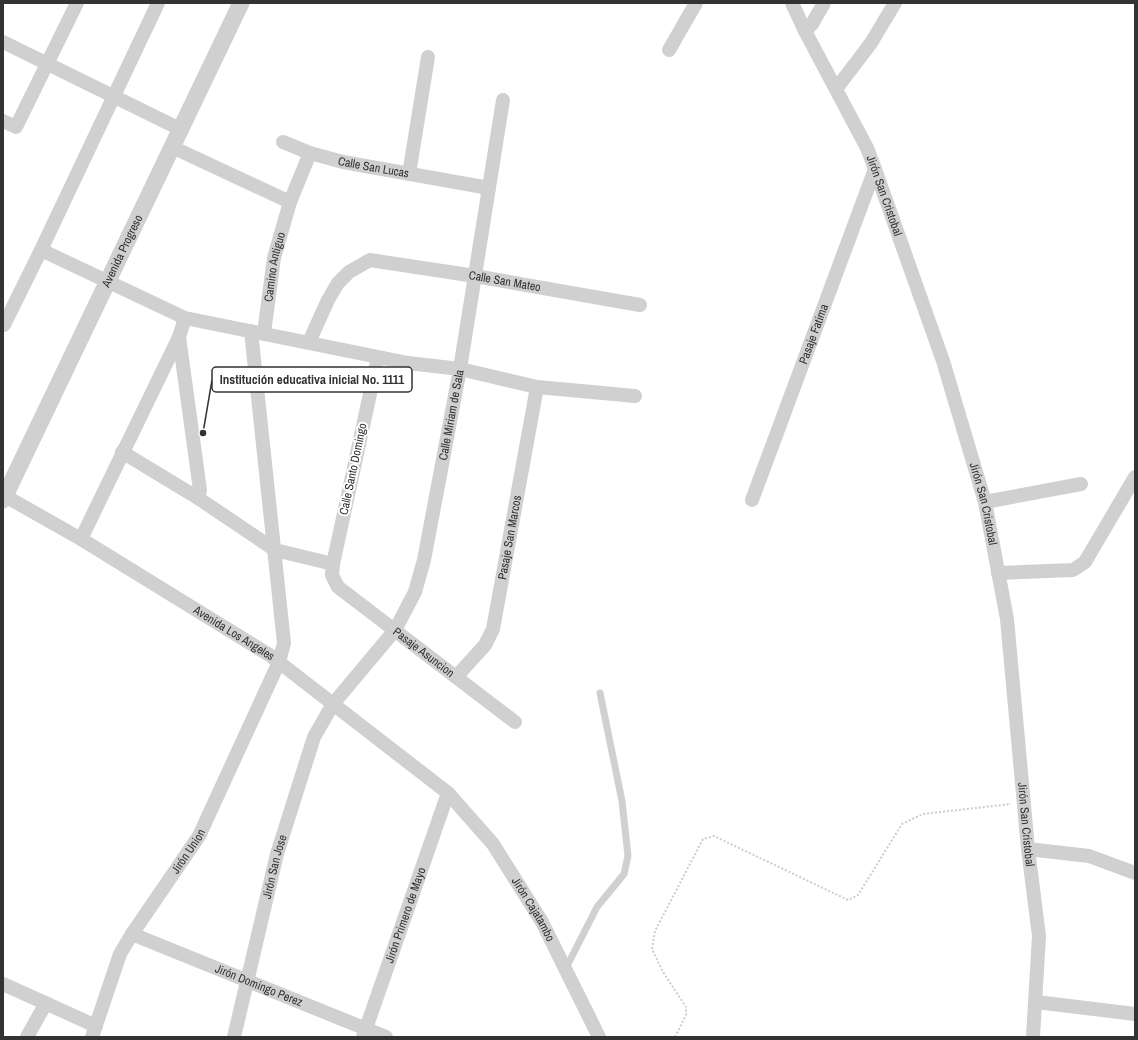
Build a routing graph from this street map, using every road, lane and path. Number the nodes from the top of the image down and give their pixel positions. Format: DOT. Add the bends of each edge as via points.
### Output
graph roads {
  1 [pos="77,3"];
  2 [pos="158,3"];
  3 [pos="241,3"];
  4 [pos="696,3"];
  5 [pos="792,3"];
  6 [pos="824,3"];
  7 [pos="895,3"];
  8 [pos="804,31"];
  9 [pos="3,42"];
  10 [pos="668,50"];
  11 [pos="428,57"];
  12 [pos="47,62"];
  13 [pos="836,89"];
  14 [pos="114,95"];
  15 [pos="503,100"];
  16 [pos="3,121"];
  17 [pos="182,130"];
  18 [pos="283,142"];
  19 [pos="172,147"];
  20 [pos="310,153"];
  21 [pos="875,169"];
  22 [pos="409,174"];
  23 [pos="489,188"];
  24 [pos="290,202"];
  25 [pos="41,250"];
  26 [pos="475,276"];
  27 [pos="108,282"];
  28 [pos="640,305"];
  29 [pos="185,318"];
  30 [pos="4,325"];
  31 [pos="257,332"];
  32 [pos="179,337"];
  33 [pos="309,342"];
  34 [pos="378,357"];
  35 [pos="460,369"];
  36 [pos="538,387"];
  37 [pos="635,396"];
  38 [pos="122,452"];
  39 [pos="1135,477"];
  40 [pos="1081,484"];
  41 [pos="4,497"];
  42 [pos="198,498"];
  43 [pos="752,500"];
  44 [pos="985,502"];
  45 [pos="81,539"];
  46 [pos="275,550"];
  47 [pos="333,564"];
  48 [pos="998,573"];
  49 [pos="334,580"];
  50 [pos="395,630"];
  51 [pos="279,662"];
  52 [pos="456,677"];
  53 [pos="600,693"];
  54 [pos="333,704"];
  55 [pos="515,722"];
  56 [pos="448,793"];
  57 [pos="1024,803"];
  58 [pos="1028,849"];
  59 [pos="1135,873"];
  60 [pos="132,934"];
  61 [pos="566,968"];
  62 [pos="247,980"];
  63 [pos="3,984"];
  64 [pos="1036,1002"];
  65 [pos="46,1003"];
  66 [pos="1135,1014"];
  67 [pos="94,1032"];
  68 [pos="364,1033"];
  69 [pos="27,1037"];
  70 [pos="234,1037"];
  71 [pos="386,1037"];
  72 [pos="599,1037"];
  73 [pos="675,1037"];
  74 [pos="1033,1037"];
  1 -- 12 [label="street"];
  2 -- 14 [label="street"];
  3 -- 17 [label="street, Avenida Progreso"];
  4 -- 10 [label="street"];
  5 -- 8 [label="street, Jirón San Cristobal"];
  6 -- 8 [label="street" via="812,24"];
  7 -- 13 [label="street" via="872,43"];
  8 -- 13 [label="street, Jirón San Cristobal"];
  9 -- 12 [label="street"];
  11 -- 22 [label="street"];
  12 -- 14 [label="street"];
  12 -- 16 [label="street" via="16,127"];
  13 -- 21 [label="street, Jirón San Cristobal" via="867,148"];
  14 -- 17 [label="street"];
  14 -- 25 [label="street"];
  15 -- 23 [label="street, Calle Miriam de Sala"];
  17 -- 19 [label="street, Avenida Progreso"];
  18 -- 20 [label="street, Calle San Lucas"];
  19 -- 24 [label="street"];
  19 -- 27 [label="street, Avenida Progreso"];
  20 -- 22 [label="street, Calle San Lucas"];
  20 -- 24 [label="street"];
  21 -- 43 [label="street, Pasaje Fatima"];
  21 -- 44 [label="street, Jirón San Cristobal" via="943,361"];
  22 -- 23 [label="street, Calle San Lucas"];
  23 -- 26 [label="street, Calle Miriam de Sala"];
  24 -- 31 [label="street, Camino Antiguo"];
  25 -- 27 [label="street"];
  25 -- 30 [label="street"];
  26 -- 28 [label="street, Calle San Mateo"];
  26 -- 33 [label="street, Calle San Mateo" via="370,260 349,272 338,283"];
  26 -- 35 [label="street, Calle Miriam de Sala"];
  27 -- 29 [label="street"];
  27 -- 41 [label="street, Avenida Progreso"];
  29 -- 31 [label="street"];
  29 -- 32 [label="street"];
  31 -- 33 [label="street"];
  31 -- 46 [label="street, Camino Antiguo"];
  32 -- 38 [label="street"];
  32 -- 42 [label="street" via="200,490"];
  33 -- 34 [label="street"];
  34 -- 35 [label="street"];
  34 -- 47 [label="street, Calle Santo Domingo"];
  35 -- 36 [label="street"];
  35 -- 50 [label="street, Calle Miriam de Sala" via="424,560 415,592"];
  36 -- 37 [label="street"];
  36 -- 52 [label="street, Pasaje San Marcos" via="493,629 485,645"];
  38 -- 42 [label="street"];
  38 -- 45 [label="street"];
  39 -- 48 [label="street" via="1080,567 1073,570"];
  40 -- 44 [label="street"];
  41 -- 45 [label="street, Avenida Los Angeles"];
  42 -- 46 [label="street"];
  44 -- 48 [label="street, Jirón San Cristobal"];
  45 -- 51 [label="street, Avenida Los Angeles"];
  46 -- 47 [label="street"];
  46 -- 51 [label="street, Jirón Union" via="284,642"];
  47 -- 49 [label="street, Calle Santo Domingo"];
  48 -- 57 [label="street, Jirón San Cristobal" via="1007,619"];
  49 -- 50 [label="street, Pasaje Asuncion" via="338,587"];
  50 -- 52 [label="street, Pasaje Asuncion"];
  50 -- 54 [label="street, Calle Miriam de Sala"];
  51 -- 54 [label="street, Avenida Los Angeles"];
  51 -- 60 [label="street, Jirón Union" via="200,836"];
  52 -- 55 [label="street, Pasaje Asuncion"];
  53 -- 61 [label="lane" via="622,801 628,856 624,874 597,907"];
  54 -- 56 [label="street, Avenida Los Angeles"];
  54 -- 62 [label="street, Jirón San Jose" via="314,737 277,854"];
  56 -- 61 [label="street, Jirón Cajatambo" via="493,844 542,922"];
  56 -- 68 [label="street, Jirón Primero de Mayo"];
  57 -- 58 [label="street, Jirón San Cristobal"];
  57 -- 73 [label="path" via="923,814 902,824 858,895 848,900 714,836 703,839 655,931 652,949 663,972 686,1007 686,1015"];
  58 -- 59 [label="street" via="1089,856"];
  58 -- 64 [label="street, Jirón San Cristobal" via="1039,936"];
  60 -- 62 [label="street, Jirón Domingo Perez"];
  60 -- 67 [label="street, Jirón Union" via="120,954"];
  61 -- 72 [label="street, Jirón Cajatambo"];
  62 -- 68 [label="street, Jirón Domingo Perez"];
  62 -- 70 [label="street, Jirón San Jose"];
  63 -- 65 [label="street"];
  64 -- 66 [label="street"];
  64 -- 74 [label="street, Jirón San Cristobal"];
  65 -- 67 [label="street"];
  65 -- 69 [label="street"];
  68 -- 71 [label="street, Jirón Domingo Perez"];
}
